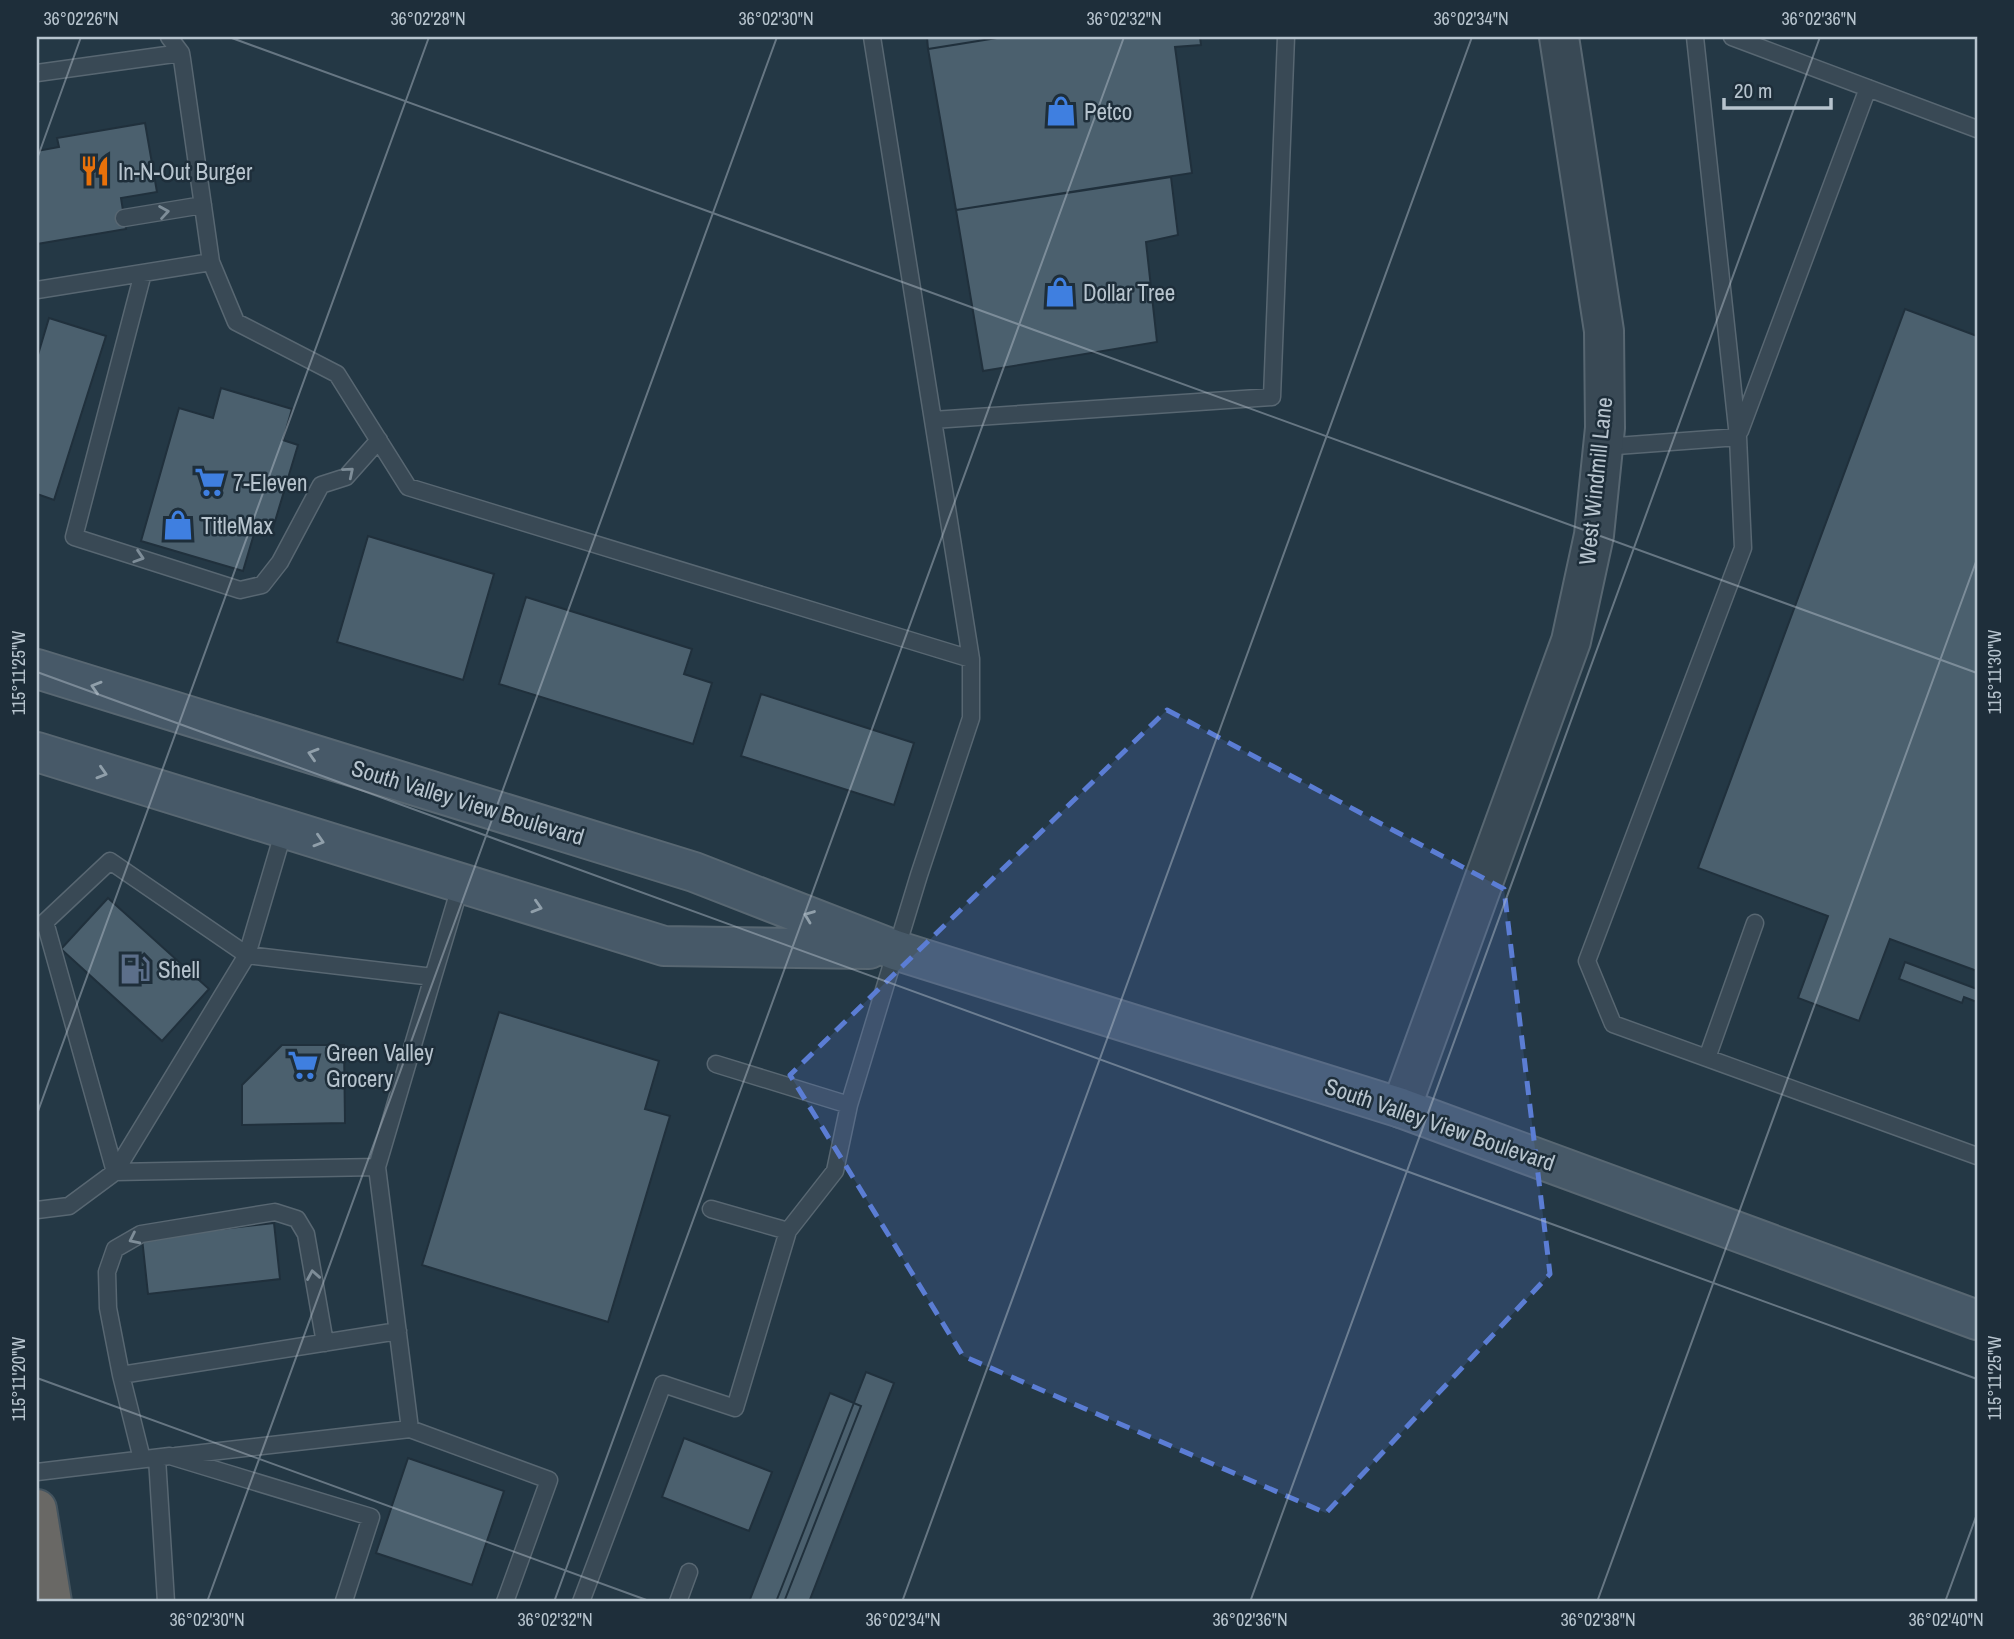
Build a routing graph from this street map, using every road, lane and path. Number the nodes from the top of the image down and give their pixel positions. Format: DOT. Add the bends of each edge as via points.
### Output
graph roads {
  1 [pos="169,37"];
  2 [pos="872,37"];
  3 [pos="1286,37"];
  4 [pos="1559,37"];
  5 [pos="1695,37"];
  6 [pos="1732,37"];
  7 [pos="181,53"];
  8 [pos="37,73"];
  9 [pos="1868,88"];
  10 [pos="1977,129"];
  11 [pos="203,205"];
  12 [pos="124,218"];
  13 [pos="211,262"];
  14 [pos="144,273"];
  15 [pos="37,290"];
  16 [pos="933,420"];
  17 [pos="1738,437"];
  18 [pos="379,440"];
  19 [pos="1603,447"];
  20 [pos="971,659"];
  21 [pos="37,669"];
  22 [pos="37,752"];
  23 [pos="284,830"];
  24 [pos="461,884"];
  25 [pos="1755,923"];
  26 [pos="895,950"];
  27 [pos="247,955"];
  28 [pos="433,978"];
  29 [pos="1707,1058"];
  30 [pos="716,1064"];
  31 [pos="849,1105"];
  32 [pos="1401,1108"];
  33 [pos="1977,1156"];
  34 [pos="377,1167"];
  35 [pos="115,1171"];
  36 [pos="711,1209"];
  37 [pos="37,1210"];
  38 [pos="788,1231"];
  39 [pos="1977,1320"];
  40 [pos="398,1331"];
  41 [pos="325,1343"];
  42 [pos="121,1375"];
  43 [pos="410,1429"];
  44 [pos="156,1458"];
  45 [pos="37,1472"];
  46 [pos="37,1509"];
  47 [pos="689,1572"];
  48 [pos="52,1602"];
  49 [pos="166,1602"];
  50 [pos="345,1602"];
  51 [pos="505,1602"];
  52 [pos="581,1602"];
  53 [pos="678,1602"];
  1 -- 7 [label="lane"];
  2 -- 16 [label="lane"];
  3 -- 16 [label="lane" via="1272,397"];
  4 -- 19 [label="street, West Windmill Lane" via="1604,331"];
  5 -- 17 [label="lane"];
  6 -- 9 [label="lane"];
  7 -- 8 [label="lane"];
  7 -- 11 [label="lane"];
  9 -- 10 [label="lane"];
  9 -- 17 [label="lane"];
  12 -- 11 [label="lane, one-way"];
  11 -- 13 [label="lane"];
  13 -- 14 [label="lane"];
  13 -- 18 [label="lane" via="236,322 337,374"];
  14 -- 15 [label="lane"];
  14 -- 18 [label="lane, one-way" via="74,537 240,590 262,584 280,562 321,485 346,477"];
  16 -- 20 [label="lane"];
  17 -- 19 [label="lane"];
  17 -- 29 [label="lane" via="1743,548 1587,961 1614,1024"];
  18 -- 20 [label="lane" via="408,487"];
  19 -- 32 [label="street, West Windmill Lane" via="1594,535 1571,641"];
  20 -- 26 [label="lane" via="971,718"];
  26 -- 21 [label="main road, South Valley View Boulevard, one-way" via="694,872"];
  22 -- 23 [label="main road, South Valley View Boulevard, one-way"];
  23 -- 24 [label="main road, South Valley View Boulevard, one-way"];
  23 -- 27 [label="lane"];
  24 -- 26 [label="main road, South Valley View Boulevard, one-way" via="664,946"];
  24 -- 28 [label="lane"];
  25 -- 29 [label="lane"];
  26 -- 31 [label="lane"];
  26 -- 32 [label="main road, South Valley View Boulevard"];
  27 -- 28 [label="lane"];
  27 -- 35 [label="lane"];
  27 -- 35 [label="lane" via="110,861 45,922"];
  28 -- 34 [label="lane"];
  29 -- 33 [label="lane"];
  30 -- 31 [label="lane"];
  31 -- 38 [label="lane" via="835,1171"];
  32 -- 39 [label="main road, South Valley View Boulevard"];
  34 -- 35 [label="lane"];
  34 -- 40 [label="lane"];
  35 -- 37 [label="lane" via="69,1206"];
  36 -- 38 [label="lane"];
  38 -- 52 [label="lane" via="734,1408 663,1384"];
  40 -- 41 [label="lane"];
  40 -- 43 [label="lane"];
  41 -- 42 [label="lane"];
  41 -- 42 [label="lane, one-way" via="306,1234 297,1219 275,1212 141,1234 115,1249 107,1272 108,1308"];
  42 -- 44 [label="lane"];
  43 -- 44 [label="lane"];
  43 -- 51 [label="lane" via="549,1480"];
  44 -- 45 [label="lane"];
  44 -- 49 [label="lane"];
  44 -- 50 [label="lane" via="370,1517"];
  46 -- 48 [label="highway"];
  47 -- 53 [label="lane"];
}
